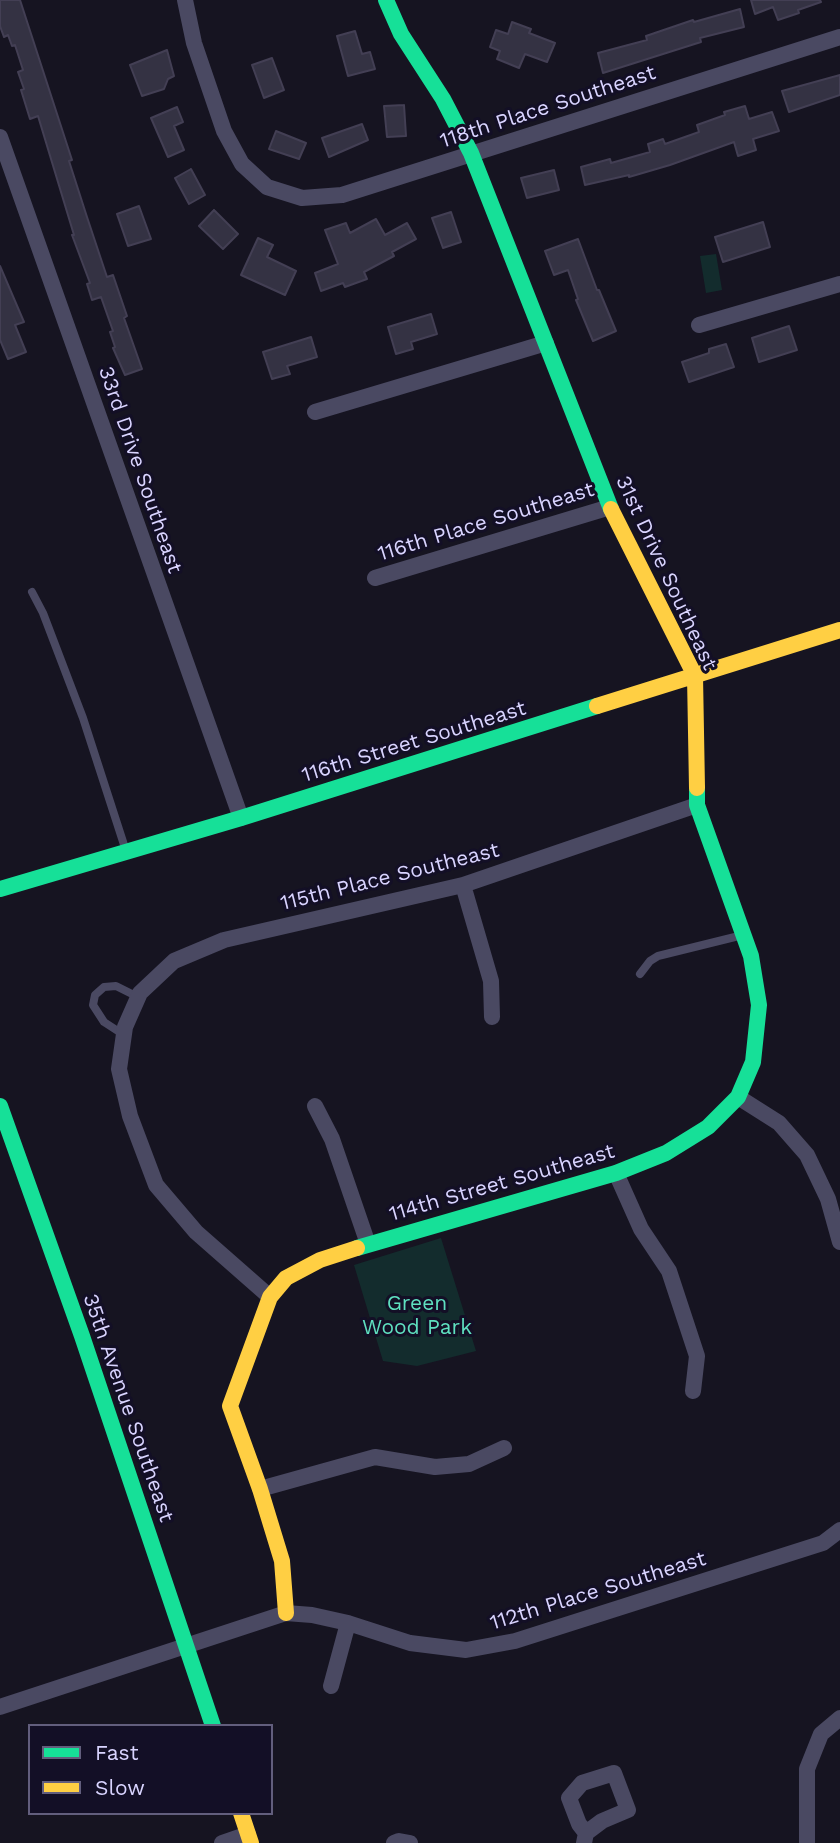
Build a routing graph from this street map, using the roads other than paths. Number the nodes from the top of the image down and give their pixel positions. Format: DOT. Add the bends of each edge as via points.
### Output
graph roads {
  1 [pos="185,0"];
  2 [pos="386,0"];
  3 [pos="840,37"];
  4 [pos="0,137"];
  5 [pos="471,153"];
  6 [pos="840,284"];
  7 [pos="699,325"];
  8 [pos="547,343"];
  9 [pos="315,412"];
  10 [pos="610,507"];
  11 [pos="375,578"];
  12 [pos="32,592"];
  13 [pos="840,630"];
  14 [pos="695,676"];
  15 [pos="697,806"];
  16 [pos="241,818"];
  17 [pos="127,851"];
  18 [pos="463,885"];
  19 [pos="0,889"];
  20 [pos="743,935"];
  21 [pos="640,974"];
  22 [pos="138,997"];
  23 [pos="492,1017"];
  24 [pos="124,1031"];
  25 [pos="738,1097"];
  26 [pos="0,1106"];
  27 [pos="315,1106"];
  28 [pos="616,1173"];
  29 [pos="840,1242"];
  30 [pos="368,1244"];
  31 [pos="270,1297"];
  32 [pos="693,1391"];
  33 [pos="504,1448"];
  34 [pos="260,1489"];
  35 [pos="840,1530"];
  36 [pos="286,1613"];
  37 [pos="348,1623"];
  38 [pos="187,1646"];
  39 [pos="331,1686"];
  40 [pos="0,1707"];
  41 [pos="840,1718"];
  42 [pos="212,1724"];
  43 [pos="242,1815"];
  44 [pos="250,1839"];
  45 [pos="222,1843"];
  46 [pos="394,1843"];
  47 [pos="410,1843"];
  48 [pos="807,1843"];
  1 -- 5 [label="street, 118th Place Southeast" via="194,43 224,131 242,164 267,187 302,198 342,195"];
  2 -- 5 [label="street, 31st Drive Southeast"];
  3 -- 5 [label="street, 118th Place Southeast"];
  4 -- 16 [label="street, 33rd Drive Southeast"];
  5 -- 8 [label="street, 31st Drive Southeast"];
  6 -- 7 [label="street"];
  8 -- 9 [label="street"];
  8 -- 10 [label="street, 31st Drive Southeast"];
  10 -- 11 [label="street, 116th Place Southeast"];
  10 -- 14 [label="street, 31st Drive Southeast"];
  12 -- 17 [label="lane" via="83,718"];
  13 -- 14 [label="street, 116th Street Southeast"];
  14 -- 15 [label="street, 31st Drive Southeast"];
  14 -- 16 [label="street, 116th Street Southeast"];
  15 -- 18 [label="street, 115th Place Southeast"];
  15 -- 20 [label="street, 31st Drive Southeast"];
  16 -- 17 [label="street, 116th Street Southeast"];
  17 -- 19 [label="street, 116th Street Southeast"];
  18 -- 22 [label="street, 115th Place Southeast" via="224,940 174,961"];
  18 -- 23 [label="street" via="491,981"];
  20 -- 21 [label="lane" via="657,956"];
  20 -- 25 [label="street, 31st Drive Southeast" via="759,1005 753,1062"];
  22 -- 24 [label="street, 115th Place Southeast"];
  22 -- 24 [label="lane" via="116,986 104,987 95,995 93,1004 104,1022"];
  24 -- 31 [label="street, 115th Place Southeast" via="119,1069 130,1116 156,1185 196,1232"];
  25 -- 28 [label="street, 114th Street Southeast" via="708,1127 666,1153"];
  25 -- 29 [label="street" via="779,1123 807,1155 828,1199"];
  26 -- 38 [label="street, 35th Avenue Southeast"];
  27 -- 30 [label="street" via="332,1139"];
  28 -- 30 [label="street, 114th Street Southeast"];
  28 -- 32 [label="street" via="641,1229 669,1271 697,1356"];
  30 -- 31 [label="street, 114th Street Southeast" via="320,1260 286,1278"];
  31 -- 34 [label="street" via="230,1406"];
  33 -- 34 [label="street" via="469,1464 435,1467 375,1457"];
  34 -- 36 [label="street" via="282,1561"];
  35 -- 37 [label="street, 112th Place Southeast" via="823,1543 503,1643 466,1650 410,1643"];
  36 -- 37 [label="street, 112th Place Southeast"];
  36 -- 38 [label="street, 112th Place Southeast"];
  37 -- 39 [label="street"];
  38 -- 40 [label="street, 112th Place Southeast"];
  38 -- 42 [label="street, 35th Avenue Southeast"];
  41 -- 48 [label="street" via="821,1734 807,1769"];
  43 -- 44 [label="street"];
  44 -- 45 [label="street"];
  46 -- 47 [label="street"];
}
